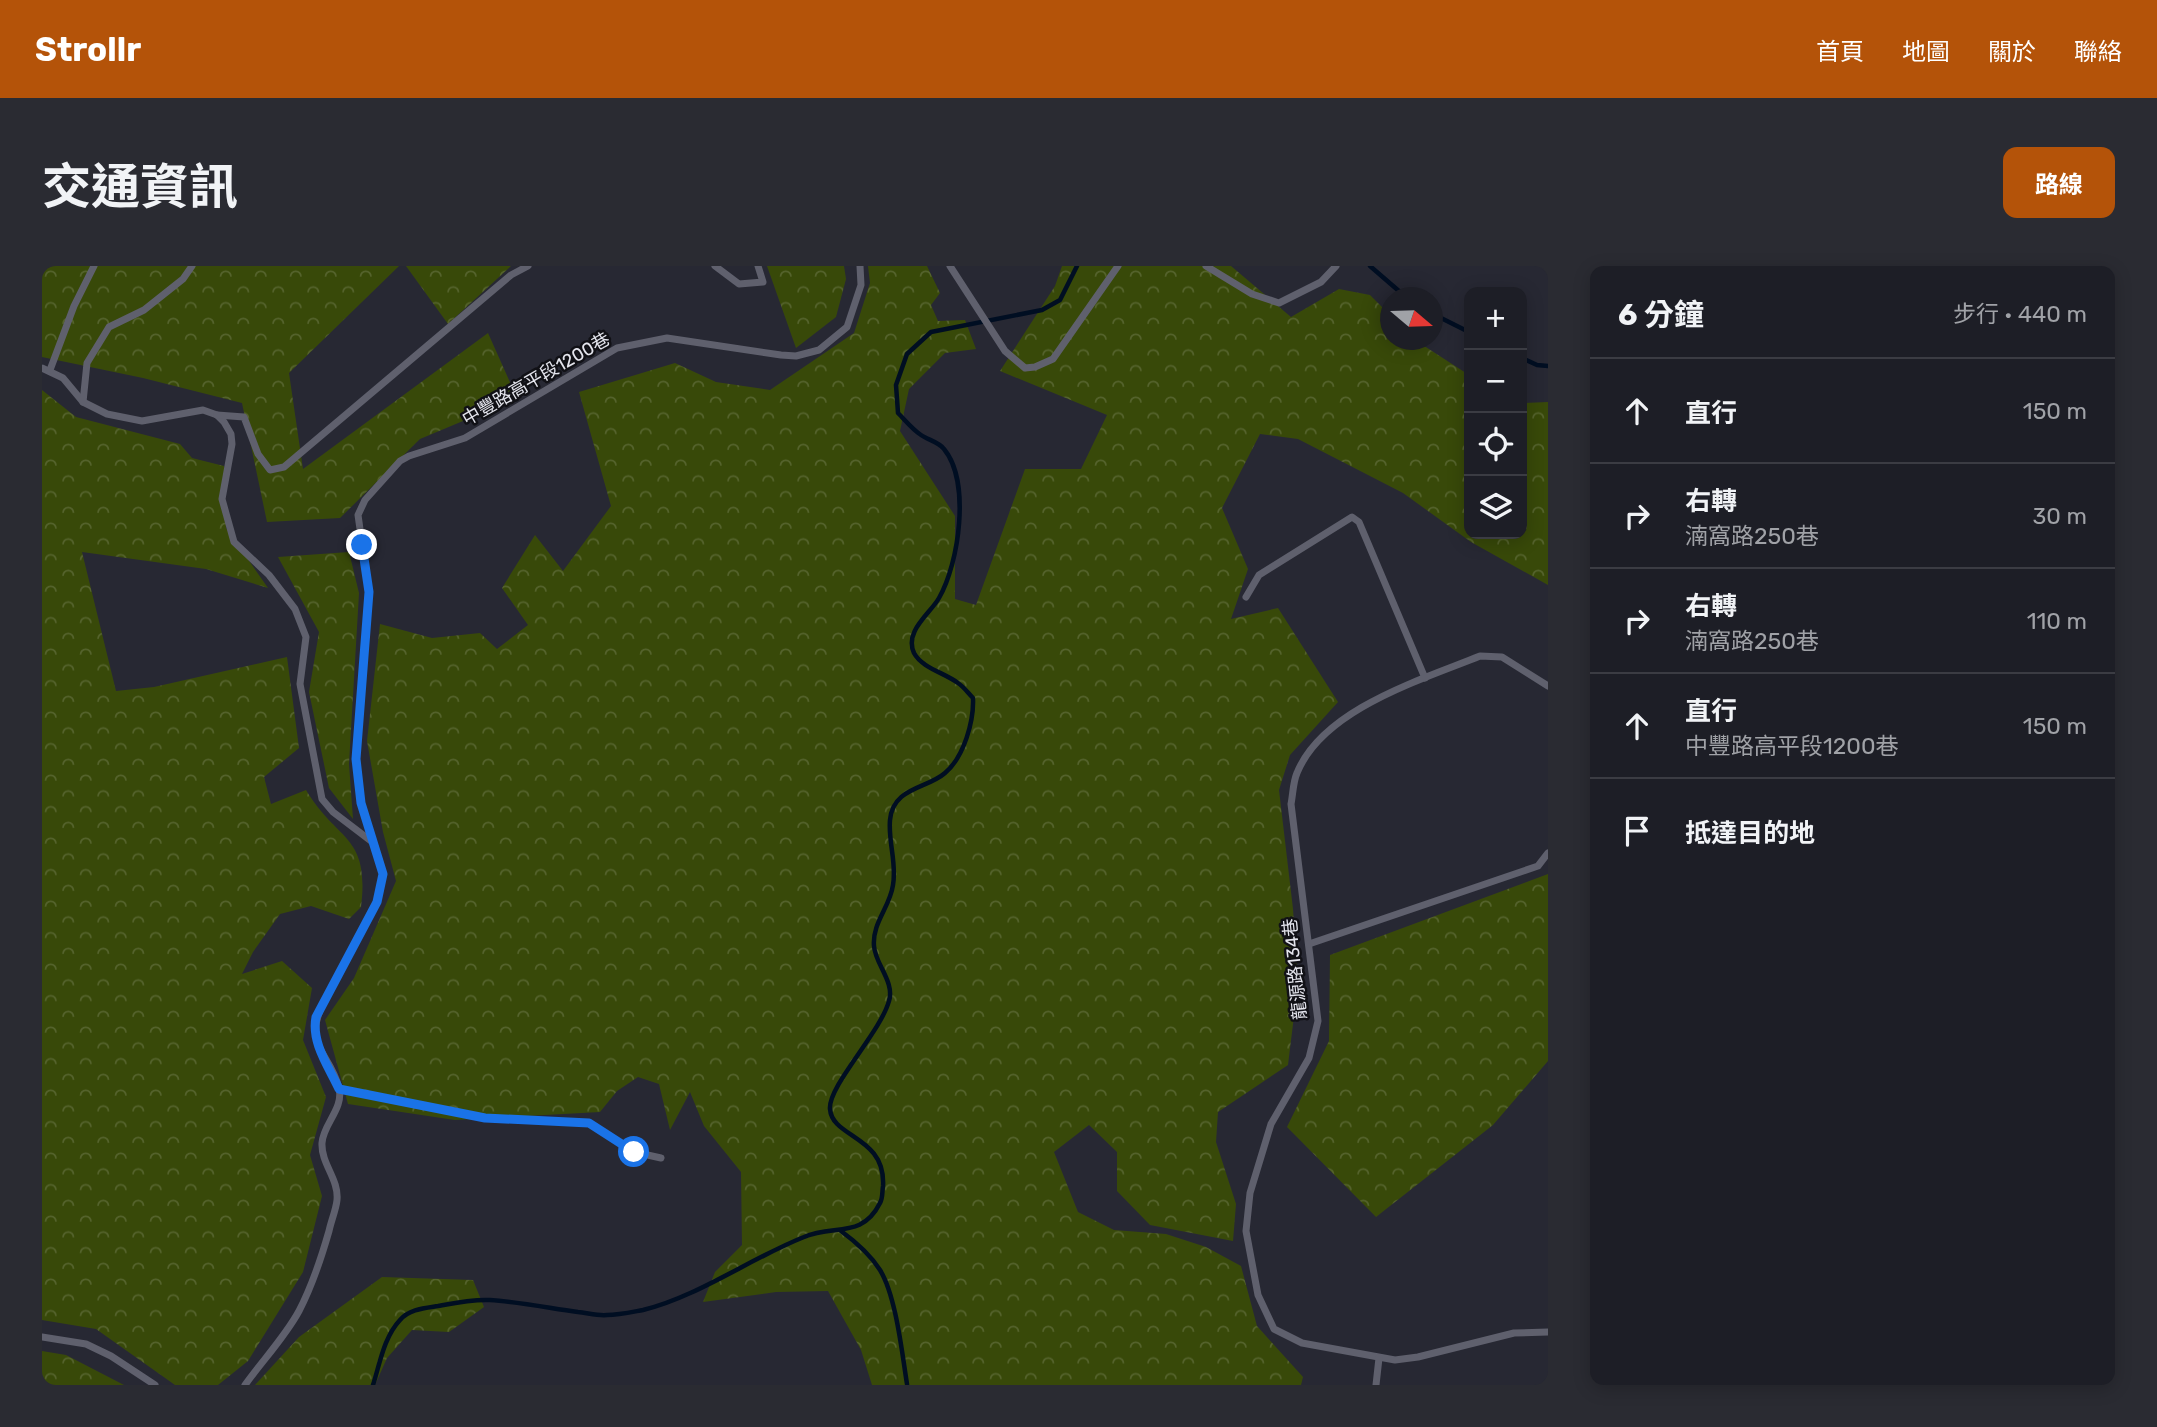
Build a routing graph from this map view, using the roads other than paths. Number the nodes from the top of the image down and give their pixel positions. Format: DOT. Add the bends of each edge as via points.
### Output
graph roads {
  1 [pos="93,266"];
  2 [pos="192,266"];
  3 [pos="528,266"];
  4 [pos="715,266"];
  5 [pos="758,266"];
  6 [pos="860,266"];
  7 [pos="950,266"];
  8 [pos="1118,266"];
  9 [pos="1206,266"];
  10 [pos="1336,266"];
  11 [pos="46,369"];
  12 [pos="83,402"];
  13 [pos="217,415"];
  14 [pos="1245,597"];
  15 [pos="1425,678"];
  16 [pos="1548,687"];
  17 [pos="372,841"];
  18 [pos="1548,853"];
  19 [pos="1309,944"];
  20 [pos="339,1089"];
  21 [pos="661,1158"];
  22 [pos="1548,1332"];
  23 [pos="42,1337"];
  24 [pos="1378,1358"];
  25 [pos="155,1385"];
  26 [pos="245,1385"];
  27 [pos="1376,1385"];
  1 -- 11 [label="lane"];
  2 -- 12 [label="lane" via="183,279 144,310 108,327 87,363"];
  3 -- 13 [label="lane" via="511,275 284,467 270,470 258,454 244,417"];
  4 -- 5 [label="lane" via="739,284 763,282"];
  6 -- 17 [label="lane, 中豐路高平段1200巷" via="862,285 847,327 819,350 781,355 667,338 617,348 465,438 400,461 365,500 358,515 369,592 356,759 361,803"];
  7 -- 8 [label="lane" via="1004,351 1025,368 1053,359"];
  9 -- 10 [label="lane" via="1252,294 1279,303 1321,282"];
  11 -- 12 [label="lane" via="63,378"];
  12 -- 13 [label="lane" via="107,414 142,421 203,410"];
  13 -- 17 [label="lane" via="231,434 222,499 234,542 269,575 295,609 306,636 300,684 322,799"];
  14 -- 15 [label="lane" via="1259,575 1352,517 1359,522"];
  15 -- 16 [label="lane, 龍源路134巷" via="1480,656 1502,657"];
  15 -- 19 [label="lane, 龍源路134巷" via="1359,708 1336,724 1313,746 1297,774 1291,804"];
  17 -- 20 [label="lane, 中豐路高平段1200巷" via="383,874 377,902 316,1017 314,1029"];
  18 -- 19 [label="lane" via="1538,866"];
  19 -- 24 [label="lane, 龍源路134巷" via="1318,1021 1309,1059 1271,1124 1250,1194 1246,1231 1258,1295 1273,1329 1302,1343"];
  20 -- 21 [label="lane" via="485,1118 589,1123 634,1152"];
  20 -- 26 [label="lane" via="338,1107 322,1139 337,1200 320,1264 298,1313"];
  22 -- 24 [label="lane, 龍源路134巷" via="1514,1333 1418,1357"];
  23 -- 25 [label="lane" via="86,1344"];
  24 -- 27 [label="lane"];
}
